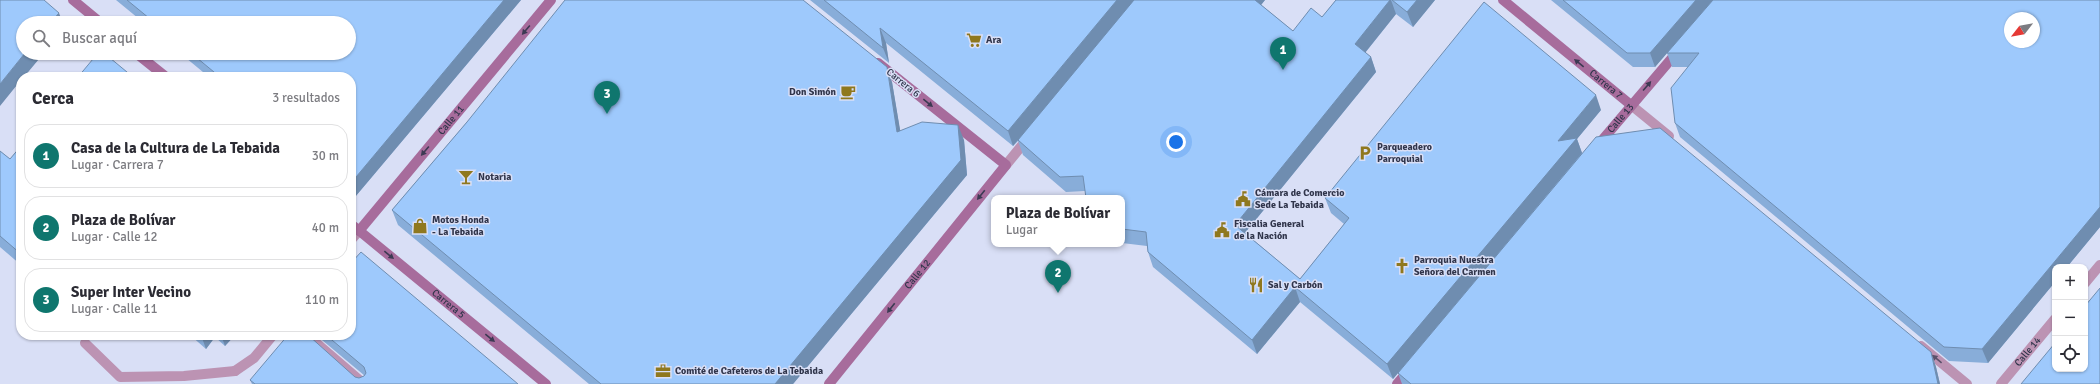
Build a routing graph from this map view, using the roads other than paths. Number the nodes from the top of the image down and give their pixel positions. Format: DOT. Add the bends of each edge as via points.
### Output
graph roads {
  1 [pos="73,0"];
  2 [pos="551,0"];
  3 [pos="1503,0"];
  4 [pos="92,16"];
  5 [pos="1686,41"];
  6 [pos="873,59"];
  7 [pos="145,60"];
  8 [pos="160,72"];
  9 [pos="1631,105"];
  10 [pos="1036,129"];
  11 [pos="1674,141"];
  12 [pos="1590,154"];
  13 [pos="1006,165"];
  14 [pos="356,226"];
  15 [pos="356,228"];
  16 [pos="2100,264"];
  17 [pos="2088,279"];
  18 [pos="2052,323"];
  19 [pos="1912,338"];
  20 [pos="269,340"];
  21 [pos="313,340"];
  22 [pos="85,343"];
  23 [pos="1418,360"];
  24 [pos="364,384"];
  25 [pos="546,384"];
  26 [pos="829,384"];
  27 [pos="1397,384"];
  28 [pos="1967,384"];
  29 [pos="2001,384"];
  1 -- 4 [label="main road"];
  2 -- 14 [label="main road, Calle 11, one-way"];
  9 -- 3 [label="main road, Carrera 7, one-way"];
  9 -- 5 [label="main road, Calle 13, one-way"];
  6 -- 13 [label="main road, Carrera 6, one-way"];
  7 -- 8 [label="main road"];
  9 -- 11 [label="street, Carrera 7"];
  9 -- 12 [label="main road, Calle 13"];
  10 -- 13 [label="street"];
  13 -- 26 [label="main road, Calle 12, one-way"];
  15 -- 25 [label="main road, Carrera 5, one-way"];
  16 -- 17 [label="street"];
  18 -- 29 [label="street, Calle 14"];
  28 -- 19 [label="street, one-way"];
  20 -- 22 [label="street" via="254,358 235,372 184,376 120,377"];
  21 -- 24 [label="street"];
  23 -- 27 [label="main road"];
}
